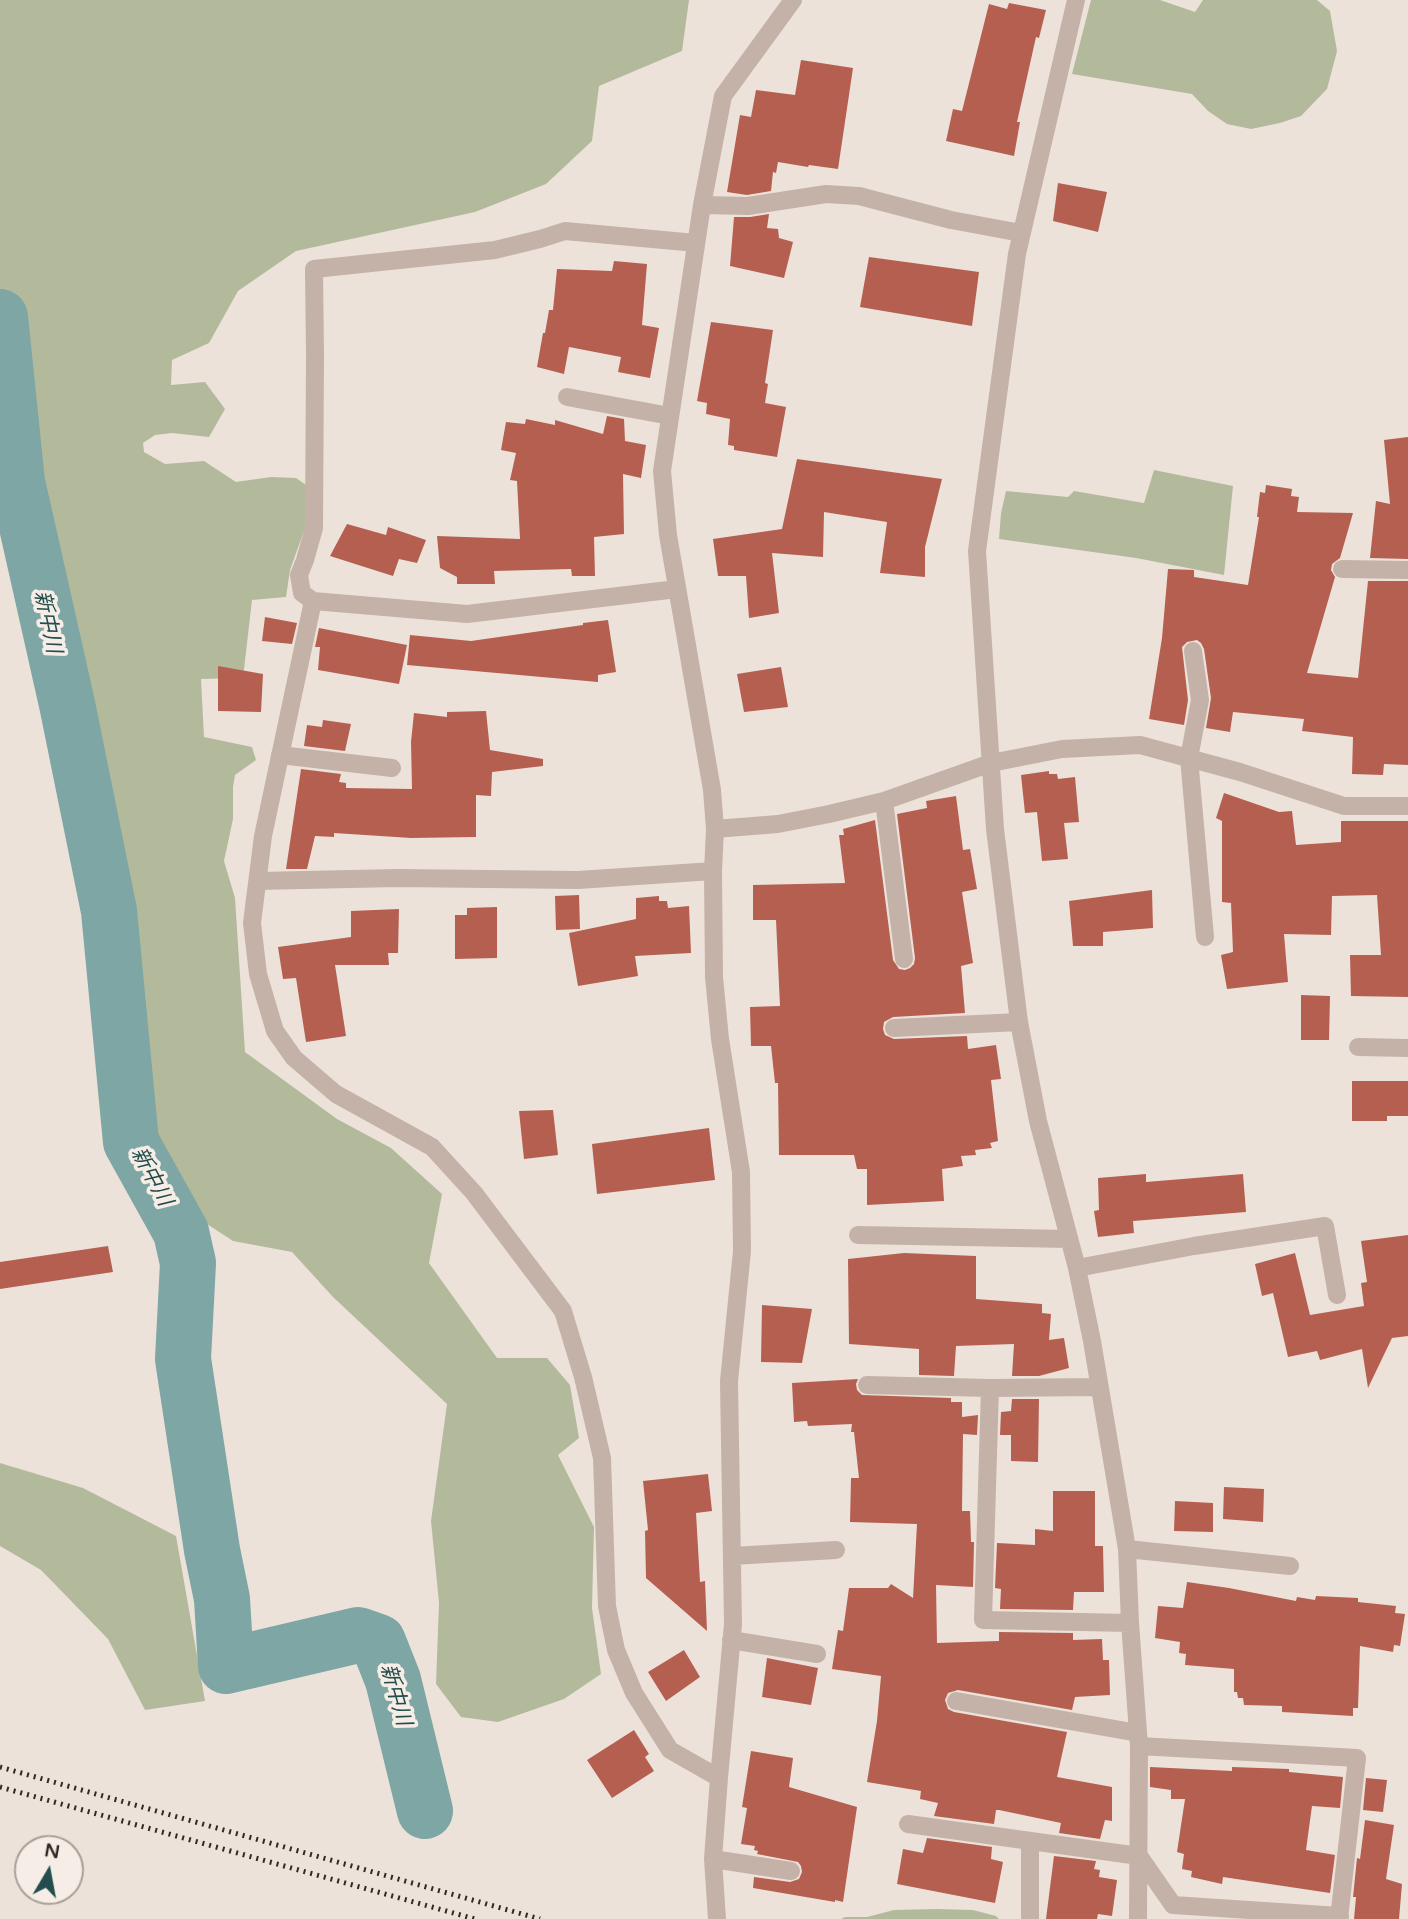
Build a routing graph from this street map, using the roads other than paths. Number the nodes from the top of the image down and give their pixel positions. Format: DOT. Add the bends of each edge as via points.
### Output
graph roads {
  1 [pos="793,0"];
  2 [pos="1076,0"];
  3 [pos="702,205"];
  4 [pos="1021,233"];
  5 [pos="696,243"];
  6 [pos="567,397"];
  7 [pos="670,416"];
  8 [pos="1342,569"];
  9 [pos="1408,570"];
  10 [pos="677,589"];
  11 [pos="313,601"];
  12 [pos="1193,651"];
  13 [pos="280,755"];
  14 [pos="1189,758"];
  15 [pos="991,762"];
  16 [pos="392,768"];
  17 [pos="884,801"];
  18 [pos="1408,806"];
  19 [pos="715,829"];
  20 [pos="713,871"];
  21 [pos="258,881"];
  22 [pos="1205,937"];
  23 [pos="904,959"];
  24 [pos="1019,1022"];
  25 [pos="894,1028"];
  26 [pos="1358,1047"];
  27 [pos="1408,1048"];
  28 [pos="858,1235"];
  29 [pos="1069,1239"];
  30 [pos="1076,1268"];
  31 [pos="1337,1295"];
  32 [pos="867,1385"];
  33 [pos="1100,1387"];
  34 [pos="990,1388"];
  35 [pos="1127,1549"];
  36 [pos="836,1550"];
  37 [pos="732,1556"];
  38 [pos="1290,1566"];
  39 [pos="1130,1623"];
  40 [pos="731,1640"];
  41 [pos="817,1654"];
  42 [pos="956,1702"];
  43 [pos="1139,1739"];
  44 [pos="719,1778"];
  45 [pos="908,1824"];
  46 [pos="1030,1841"];
  47 [pos="1139,1856"];
  48 [pos="713,1859"];
  49 [pos="790,1871"];
  50 [pos="1174,1912"];
  51 [pos="1030,1917"];
  52 [pos="1339,1917"];
  53 [pos="717,1919"];
  54 [pos="1138,1919"];
  1 -- 3 [label="street" via="723,96"];
  2 -- 4 [label="street"];
  3 -- 4 [label="street" via="748,206 826,194 859,196"];
  3 -- 5 [label="street"];
  4 -- 15 [label="street" via="977,551"];
  5 -- 7 [label="street"];
  5 -- 11 [label="street" via="565,231 495,250 314,269 314,528 299,575 302,593"];
  6 -- 7 [label="street"];
  7 -- 10 [label="street" via="662,471"];
  8 -- 9 [label="street"];
  10 -- 11 [label="street" via="467,614"];
  10 -- 19 [label="street"];
  11 -- 13 [label="street"];
  12 -- 14 [label="street" via="1200,700"];
  13 -- 16 [label="street"];
  13 -- 21 [label="street"];
  14 -- 15 [label="street" via="1140,745 1062,749"];
  14 -- 18 [label="street" via="1344,806"];
  14 -- 22 [label="street"];
  15 -- 17 [label="street"];
  15 -- 24 [label="street"];
  17 -- 19 [label="street" via="778,824"];
  17 -- 23 [label="street"];
  19 -- 20 [label="street"];
  20 -- 21 [label="street" via="578,880"];
  20 -- 37 [label="street" via="718,1015 741,1172 742,1251 729,1381"];
  21 -- 44 [label="street" via="252,923 258,974 275,1031 294,1058 336,1094 432,1147 474,1193 563,1311 602,1458 607,1606 616,1650 634,1693 670,1750"];
  24 -- 25 [label="street"];
  24 -- 29 [label="street" via="1038,1121"];
  26 -- 27 [label="street"];
  28 -- 29 [label="street"];
  29 -- 30 [label="street"];
  30 -- 31 [label="street" via="1325,1226"];
  30 -- 33 [label="street"];
  32 -- 34 [label="street"];
  33 -- 34 [label="street"];
  33 -- 35 [label="street"];
  34 -- 39 [label="street" via="983,1620"];
  35 -- 38 [label="street"];
  35 -- 39 [label="street"];
  36 -- 37 [label="street"];
  37 -- 40 [label="street"];
  39 -- 43 [label="street"];
  40 -- 41 [label="street"];
  40 -- 44 [label="street"];
  42 -- 43 [label="street"];
  43 -- 47 [label="street"];
  43 -- 52 [label="street" via="1357,1758"];
  44 -- 48 [label="street"];
  45 -- 46 [label="street"];
  46 -- 47 [label="street"];
  46 -- 51 [label="street"];
  47 -- 50 [label="street"];
  47 -- 54 [label="street"];
  48 -- 49 [label="street"];
  48 -- 53 [label="street"];
  50 -- 52 [label="street"];
}
